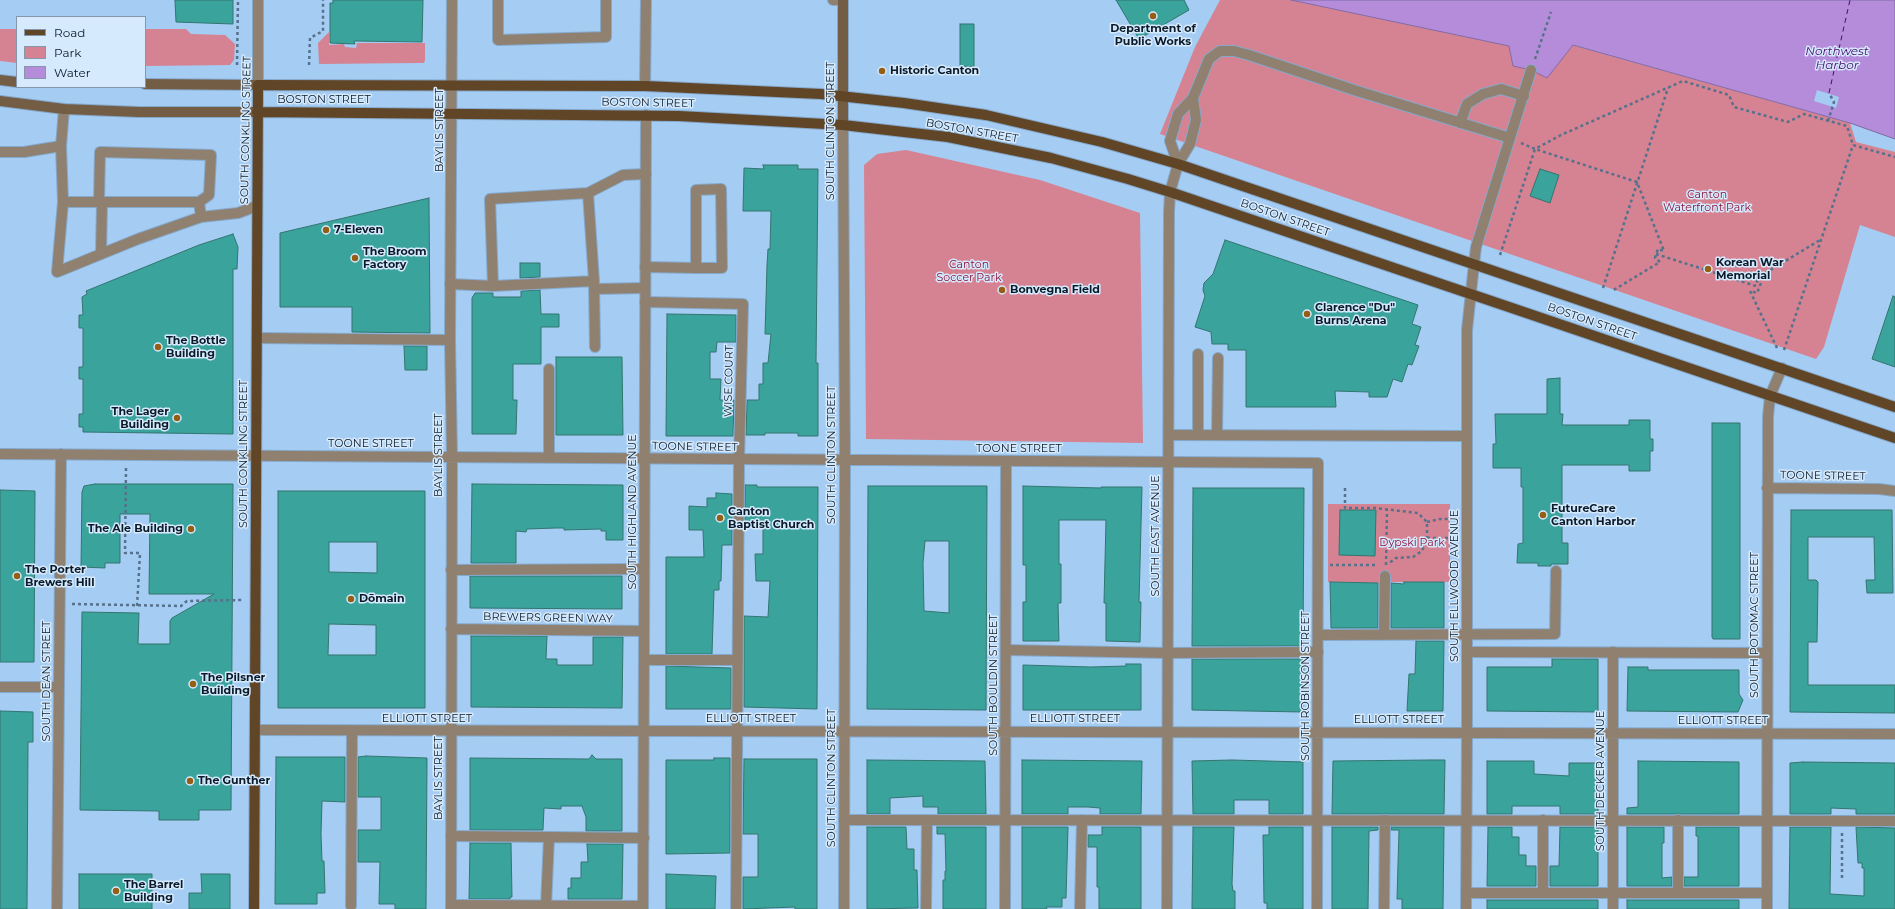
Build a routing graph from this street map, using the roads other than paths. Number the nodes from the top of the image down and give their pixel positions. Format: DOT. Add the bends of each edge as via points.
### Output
graph roads {
  1 [pos="258,0"];
  2 [pos="452,0"];
  3 [pos="498,0"];
  4 [pos="606,0"];
  5 [pos="646,0"];
  6 [pos="833,0"];
  7 [pos="843,0"];
  8 [pos="1531,70"];
  9 [pos="0,80"];
  10 [pos="16,82"];
  11 [pos="146,84"];
  12 [pos="453,84"];
  13 [pos="258,85"];
  14 [pos="645,86"];
  15 [pos="1524,96"];
  16 [pos="843,97"];
  17 [pos="1193,98"];
  18 [pos="0,102"];
  19 [pos="64,109"];
  20 [pos="257,112"];
  21 [pos="452,112"];
  22 [pos="646,115"];
  23 [pos="1460,123"];
  24 [pos="843,125"];
  25 [pos="1510,138"];
  26 [pos="61,146"];
  27 [pos="0,152"];
  28 [pos="1178,164"];
  29 [pos="646,174"];
  30 [pos="1170,192"];
  31 [pos="588,193"];
  32 [pos="63,202"];
  33 [pos="101,202"];
  34 [pos="199,202"];
  35 [pos="257,206"];
  36 [pos="201,217"];
  37 [pos="101,254"];
  38 [pos="1474,264"];
  39 [pos="645,267"];
  40 [pos="696,268"];
  41 [pos="450,284"];
  42 [pos="594,285"];
  43 [pos="493,286"];
  44 [pos="645,288"];
  45 [pos="1470,294"];
  46 [pos="645,302"];
  47 [pos="257,338"];
  48 [pos="450,340"];
  49 [pos="595,347"];
  50 [pos="1198,354"];
  51 [pos="1218,358"];
  52 [pos="1782,368"];
  53 [pos="549,369"];
  54 [pos="1770,396"];
  55 [pos="1895,407"];
  56 [pos="1198,435"];
  57 [pos="1217,435"];
  58 [pos="1169,436"];
  59 [pos="1466,436"];
  60 [pos="1895,438"];
  61 [pos="0,454"];
  62 [pos="62,454"];
  63 [pos="256,455"];
  64 [pos="452,456"];
  65 [pos="549,457"];
  66 [pos="645,458"];
  67 [pos="739,459"];
  68 [pos="845,460"];
  69 [pos="1006,461"];
  70 [pos="1168,462"];
  71 [pos="1318,463"];
  72 [pos="1767,488"];
  73 [pos="1895,491"];
  74 [pos="644,569"];
  75 [pos="451,570"];
  76 [pos="1556,572"];
  77 [pos="1385,576"];
  78 [pos="451,629"];
  79 [pos="644,631"];
  80 [pos="1467,634"];
  81 [pos="1318,635"];
  82 [pos="1384,635"];
  83 [pos="1006,650"];
  84 [pos="1318,652"];
  85 [pos="1467,652"];
  86 [pos="1613,652"];
  87 [pos="1168,653"];
  88 [pos="1767,653"];
  89 [pos="644,660"];
  90 [pos="738,660"];
  91 [pos="0,687"];
  92 [pos="59,687"];
  93 [pos="255,730"];
  94 [pos="352,730"];
  95 [pos="451,731"];
  96 [pos="644,731"];
  97 [pos="738,731"];
  98 [pos="844,731"];
  99 [pos="1006,731"];
  100 [pos="1168,732"];
  101 [pos="1318,732"];
  102 [pos="1468,732"];
  103 [pos="1613,733"];
  104 [pos="1767,734"];
  105 [pos="1895,734"];
  106 [pos="844,820"];
  107 [pos="927,820"];
  108 [pos="1005,820"];
  109 [pos="1082,820"];
  110 [pos="1167,820"];
  111 [pos="1317,820"];
  112 [pos="1385,820"];
  113 [pos="1466,820"];
  114 [pos="1543,820"];
  115 [pos="1613,820"];
  116 [pos="1678,820"];
  117 [pos="1895,820"];
  118 [pos="1768,821"];
  119 [pos="451,836"];
  120 [pos="549,837"];
  121 [pos="644,838"];
  122 [pos="1466,893"];
  123 [pos="1543,893"];
  124 [pos="1613,893"];
  125 [pos="1678,893"];
  126 [pos="1767,893"];
  127 [pos="350,906"];
  128 [pos="546,906"];
  129 [pos="450,907"];
  130 [pos="643,908"];
  131 [pos="57,909"];
  132 [pos="254,909"];
  133 [pos="736,909"];
  134 [pos="844,909"];
  135 [pos="926,909"];
  136 [pos="1005,909"];
  137 [pos="1080,909"];
  138 [pos="1167,909"];
  139 [pos="1317,909"];
  140 [pos="1384,909"];
  141 [pos="1466,909"];
  142 [pos="1613,909"];
  143 [pos="1767,909"];
  1 -- 13 [label="street, SOUTH CONKLING STREET"];
  2 -- 12 [label="street, BAYLIS STREET"];
  3 -- 4 [label="street" via="498,40 606,37"];
  5 -- 14 [label="street"];
  6 -- 7 [label="street"];
  7 -- 16 [label="main road, SOUTH CLINTON STREET"];
  8 -- 15 [label="street, SOUTH ELLWOOD AVENUE"];
  9 -- 10 [label="main road"];
  11 -- 13 [label="main road, BOSTON STREET"];
  12 -- 13 [label="main road, BOSTON STREET"];
  12 -- 14 [label="main road, BOSTON STREET"];
  12 -- 21 [label="street, BAYLIS STREET"];
  13 -- 20 [label="main road, SOUTH CONKLING STREET"];
  14 -- 16 [label="main road, BOSTON STREET"];
  15 -- 23 [label="street" via="1501,90 1483,94 1466,104"];
  15 -- 25 [label="street, SOUTH ELLWOOD AVENUE"];
  16 -- 24 [label="main road, SOUTH CLINTON STREET"];
  16 -- 28 [label="main road, BOSTON STREET" via="904,103 986,116 1102,142"];
  17 -- 23 [label="street" via="1209,59 1220,51 1234,51"];
  17 -- 28 [label="street, SOUTH EAST AVENUE" via="1196,120 1190,144"];
  17 -- 28 [label="street" via="1178,114 1170,141"];
  18 -- 19 [label="main road, BOSTON STREET"];
  19 -- 20 [label="main road, BOSTON STREET"];
  19 -- 26 [label="street"];
  20 -- 21 [label="main road, BOSTON STREET"];
  20 -- 35 [label="main road, SOUTH CONKLING STREET"];
  21 -- 22 [label="main road, BOSTON STREET"];
  21 -- 41 [label="street, BAYLIS STREET"];
  22 -- 24 [label="main road, BOSTON STREET"];
  22 -- 29 [label="street, SOUTH HIGHLAND AVENUE"];
  23 -- 25 [label="street"];
  24 -- 30 [label="main road, BOSTON STREET" via="955,138 1051,158"];
  24 -- 68 [label="street, SOUTH CLINTON STREET"];
  25 -- 38 [label="street, SOUTH ELLWOOD AVENUE" via="1476,247"];
  26 -- 27 [label="street" via="24,152"];
  26 -- 32 [label="street"];
  28 -- 30 [label="street, SOUTH EAST AVENUE"];
  28 -- 38 [label="main road, BOSTON STREET"];
  29 -- 31 [label="street" via="623,175"];
  29 -- 39 [label="street, SOUTH HIGHLAND AVENUE"];
  30 -- 45 [label="main road, BOSTON STREET"];
  30 -- 58 [label="street, SOUTH EAST AVENUE"];
  31 -- 42 [label="street"];
  31 -- 43 [label="street" via="490,199"];
  32 -- 33 [label="street"];
  32 -- 37 [label="street" via="57,272"];
  33 -- 34 [label="street"];
  33 -- 34 [label="street" via="100,152 211,155 210,195"];
  33 -- 37 [label="street"];
  34 -- 36 [label="street"];
  35 -- 36 [label="street" via="238,214"];
  35 -- 47 [label="main road, SOUTH CONKLING STREET"];
  36 -- 37 [label="street"];
  38 -- 45 [label="street, SOUTH ELLWOOD AVENUE"];
  38 -- 52 [label="main road, BOSTON STREET"];
  39 -- 40 [label="street"];
  39 -- 44 [label="street, SOUTH HIGHLAND AVENUE"];
  40 -- 40 [label="street" via="696,190 721,189 722,268"];
  41 -- 43 [label="street"];
  41 -- 48 [label="street, BAYLIS STREET"];
  42 -- 43 [label="street"];
  42 -- 44 [label="street"];
  42 -- 49 [label="street"];
  44 -- 46 [label="street, SOUTH HIGHLAND AVENUE"];
  45 -- 54 [label="main road, BOSTON STREET"];
  45 -- 59 [label="street, SOUTH ELLWOOD AVENUE"];
  46 -- 66 [label="street, SOUTH HIGHLAND AVENUE"];
  46 -- 67 [label="street, WISE COURT" via="742,304"];
  47 -- 48 [label="street"];
  47 -- 63 [label="main road, SOUTH CONKLING STREET"];
  48 -- 64 [label="street, BAYLIS STREET"];
  50 -- 56 [label="street"];
  51 -- 57 [label="street"];
  52 -- 54 [label="street, SOUTH POTOMAC STREET"];
  52 -- 55 [label="main road, BOSTON STREET"];
  53 -- 65 [label="street"];
  54 -- 60 [label="main road, BOSTON STREET"];
  54 -- 72 [label="street, SOUTH POTOMAC STREET"];
  56 -- 57 [label="street"];
  56 -- 58 [label="street"];
  57 -- 59 [label="street"];
  58 -- 70 [label="street, SOUTH EAST AVENUE"];
  59 -- 80 [label="street, SOUTH ELLWOOD AVENUE"];
  61 -- 62 [label="street, TOONE STREET"];
  62 -- 63 [label="street, TOONE STREET"];
  62 -- 92 [label="street, SOUTH DEAN STREET"];
  63 -- 64 [label="street, TOONE STREET"];
  63 -- 93 [label="main road, SOUTH CONKLING STREET"];
  64 -- 65 [label="street, TOONE STREET"];
  64 -- 75 [label="street, BAYLIS STREET"];
  65 -- 66 [label="street, TOONE STREET"];
  66 -- 67 [label="street, TOONE STREET"];
  66 -- 74 [label="street, SOUTH HIGHLAND AVENUE"];
  67 -- 68 [label="street, TOONE STREET"];
  67 -- 90 [label="street, WISE COURT"];
  68 -- 69 [label="street, TOONE STREET"];
  68 -- 98 [label="street, SOUTH CLINTON STREET"];
  69 -- 70 [label="street, TOONE STREET"];
  69 -- 83 [label="street, SOUTH BOULDIN STREET"];
  70 -- 71 [label="street, TOONE STREET"];
  70 -- 87 [label="street, SOUTH EAST AVENUE"];
  71 -- 81 [label="street, SOUTH ROBINSON STREET"];
  72 -- 73 [label="street, TOONE STREET"];
  72 -- 88 [label="street, SOUTH POTOMAC STREET"];
  74 -- 75 [label="street"];
  74 -- 79 [label="street, SOUTH HIGHLAND AVENUE"];
  75 -- 78 [label="street, BAYLIS STREET"];
  76 -- 80 [label="street" via="1555,634"];
  77 -- 82 [label="street"];
  78 -- 79 [label="street, BREWERS GREEN WAY"];
  78 -- 95 [label="street, BAYLIS STREET"];
  79 -- 89 [label="street, SOUTH HIGHLAND AVENUE"];
  80 -- 82 [label="street"];
  80 -- 85 [label="street, SOUTH ELLWOOD AVENUE"];
  81 -- 82 [label="street"];
  81 -- 84 [label="street, SOUTH ROBINSON STREET"];
  83 -- 87 [label="street"];
  83 -- 99 [label="street, SOUTH BOULDIN STREET"];
  84 -- 87 [label="street"];
  84 -- 101 [label="street, SOUTH ROBINSON STREET"];
  85 -- 86 [label="street"];
  85 -- 102 [label="street, SOUTH ELLWOOD AVENUE"];
  86 -- 88 [label="street"];
  86 -- 103 [label="street, SOUTH DECKER AVENUE"];
  87 -- 100 [label="street, SOUTH EAST AVENUE"];
  88 -- 104 [label="street, SOUTH POTOMAC STREET"];
  89 -- 90 [label="street"];
  89 -- 96 [label="street, SOUTH HIGHLAND AVENUE"];
  90 -- 97 [label="street, WISE COURT"];
  91 -- 92 [label="street"];
  92 -- 131 [label="street, SOUTH DEAN STREET"];
  93 -- 94 [label="street, ELLIOTT STREET"];
  93 -- 132 [label="main road, SOUTH CONKLING STREET"];
  94 -- 95 [label="street, ELLIOTT STREET"];
  94 -- 127 [label="street"];
  95 -- 96 [label="street, ELLIOTT STREET"];
  95 -- 119 [label="street, BAYLIS STREET"];
  96 -- 97 [label="street, ELLIOTT STREET"];
  96 -- 121 [label="street, SOUTH HIGHLAND AVENUE"];
  97 -- 98 [label="street, ELLIOTT STREET"];
  97 -- 133 [label="street, WISE COURT"];
  98 -- 99 [label="street, ELLIOTT STREET"];
  98 -- 106 [label="street, SOUTH CLINTON STREET"];
  99 -- 100 [label="street, ELLIOTT STREET"];
  99 -- 108 [label="street, SOUTH BOULDIN STREET"];
  100 -- 101 [label="street, ELLIOTT STREET"];
  100 -- 110 [label="street, SOUTH EAST AVENUE"];
  101 -- 102 [label="street, ELLIOTT STREET"];
  101 -- 111 [label="street, SOUTH ROBINSON STREET"];
  102 -- 103 [label="street, ELLIOTT STREET"];
  102 -- 113 [label="street, SOUTH ELLWOOD AVENUE"];
  103 -- 104 [label="street, ELLIOTT STREET"];
  103 -- 115 [label="street, SOUTH DECKER AVENUE"];
  104 -- 105 [label="street, ELLIOTT STREET"];
  104 -- 118 [label="street, SOUTH POTOMAC STREET"];
  106 -- 107 [label="street"];
  106 -- 134 [label="street, SOUTH CLINTON STREET"];
  107 -- 108 [label="street"];
  107 -- 135 [label="street"];
  108 -- 109 [label="street"];
  108 -- 136 [label="street, SOUTH BOULDIN STREET"];
  109 -- 110 [label="street"];
  109 -- 137 [label="street"];
  110 -- 111 [label="street"];
  110 -- 138 [label="street, SOUTH EAST AVENUE"];
  111 -- 112 [label="street"];
  111 -- 139 [label="street, SOUTH ROBINSON STREET"];
  112 -- 113 [label="street"];
  112 -- 140 [label="street"];
  113 -- 114 [label="street"];
  113 -- 122 [label="street, SOUTH ELLWOOD AVENUE"];
  114 -- 115 [label="street"];
  114 -- 123 [label="street"];
  115 -- 116 [label="street"];
  115 -- 124 [label="street, SOUTH DECKER AVENUE"];
  116 -- 118 [label="street"];
  116 -- 125 [label="street"];
  117 -- 118 [label="street"];
  118 -- 126 [label="street, SOUTH POTOMAC STREET"];
  119 -- 120 [label="street"];
  119 -- 129 [label="street, BAYLIS STREET"];
  120 -- 121 [label="street"];
  120 -- 128 [label="street"];
  121 -- 130 [label="street, SOUTH HIGHLAND AVENUE"];
  122 -- 123 [label="street"];
  122 -- 141 [label="street, SOUTH ELLWOOD AVENUE"];
  123 -- 124 [label="street"];
  124 -- 125 [label="street"];
  124 -- 142 [label="street, SOUTH DECKER AVENUE"];
  125 -- 126 [label="street"];
  126 -- 143 [label="street, SOUTH POTOMAC STREET"];
  128 -- 129 [label="street"];
  128 -- 130 [label="street"];
}
